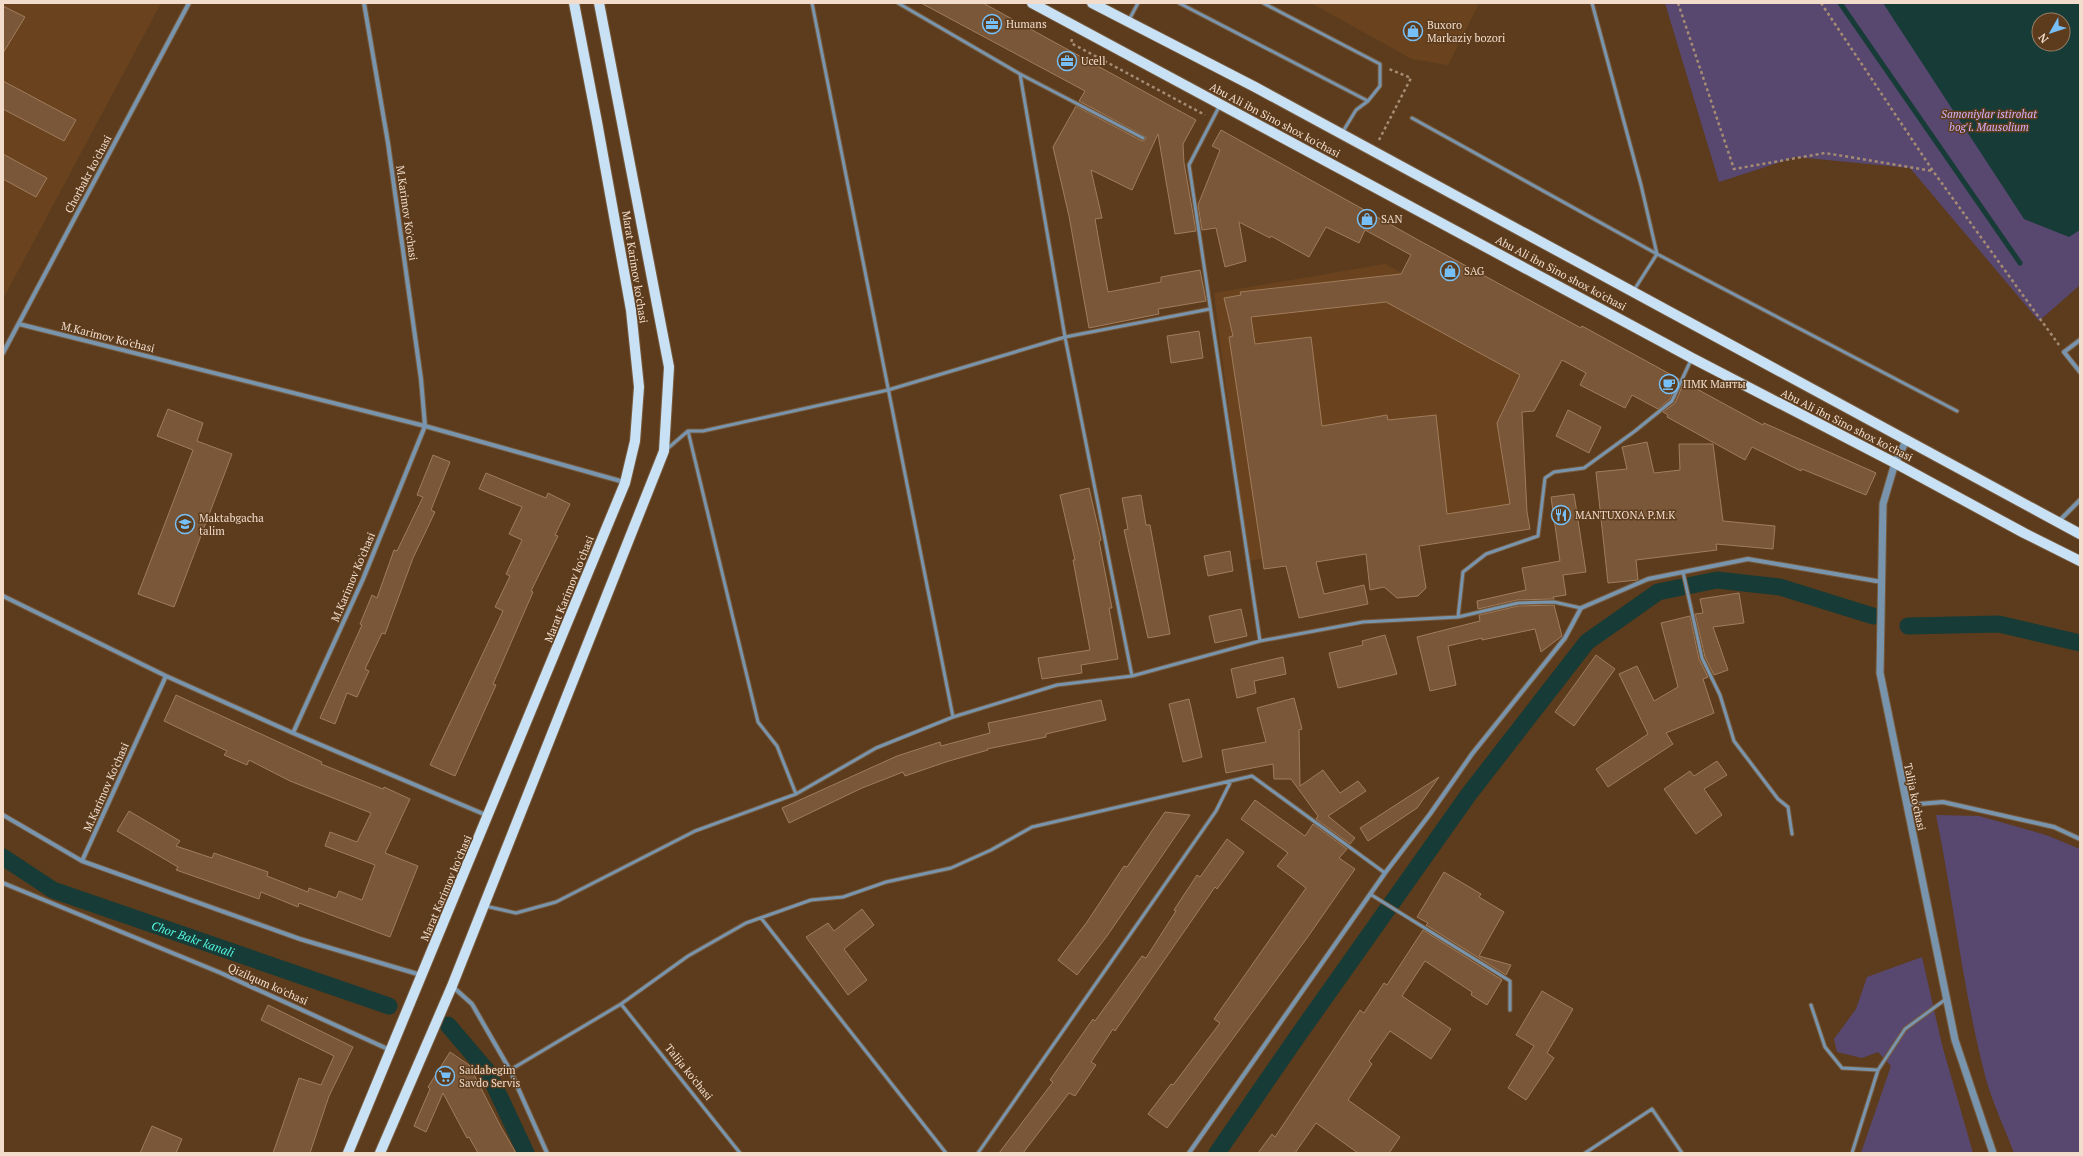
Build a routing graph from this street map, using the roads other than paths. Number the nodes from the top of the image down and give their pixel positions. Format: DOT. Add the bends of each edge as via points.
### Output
graph roads {
  1 [pos="189,3"];
  2 [pos="364,3"];
  3 [pos="574,3"];
  4 [pos="599,3"];
  5 [pos="812,3"];
  6 [pos="898,3"];
  7 [pos="1032,3"];
  8 [pos="1092,3"];
  9 [pos="1138,3"];
  10 [pos="1179,3"];
  11 [pos="1263,3"];
  12 [pos="1592,3"];
  13 [pos="1128,22"];
  14 [pos="1020,74"];
  15 [pos="1368,101"];
  16 [pos="1220,104"];
  17 [pos="1412,118"];
  18 [pos="1341,134"];
  19 [pos="1143,138"];
  20 [pos="1657,254"];
  21 [pos="1632,292"];
  22 [pos="1210,309"];
  23 [pos="19,324"];
  24 [pos="1065,337"];
  25 [pos="2080,340"];
  26 [pos="3,353"];
  27 [pos="1692,358"];
  28 [pos="2080,372"];
  29 [pos="888,390"];
  30 [pos="1957,411"];
  31 [pos="425,426"];
  32 [pos="688,431"];
  33 [pos="1906,441"];
  34 [pos="664,451"];
  35 [pos="1895,463"];
  36 [pos="625,483"];
  37 [pos="2080,500"];
  38 [pos="2058,523"];
  39 [pos="2080,534"];
  40 [pos="2080,561"];
  41 [pos="1683,572"];
  42 [pos="1882,582"];
  43 [pos="3,596"];
  44 [pos="1581,608"];
  45 [pos="1458,617"];
  46 [pos="1260,640"];
  47 [pos="166,676"];
  48 [pos="1132,676"];
  49 [pos="953,717"];
  50 [pos="293,733"];
  51 [pos="1231,780"];
  52 [pos="796,794"];
  53 [pos="1905,805"];
  54 [pos="3,815"];
  55 [pos="489,816"];
  56 [pos="1792,834"];
  57 [pos="2080,838"];
  58 [pos="82,861"];
  59 [pos="1385,873"];
  60 [pos="3,883"];
  61 [pos="1370,894"];
  62 [pos="484,906"];
  63 [pos="761,918"];
  64 [pos="422,976"];
  65 [pos="452,986"];
  66 [pos="1946,999"];
  67 [pos="621,1004"];
  68 [pos="1811,1005"];
  69 [pos="1510,1010"];
  70 [pos="391,1050"];
  71 [pos="510,1070"];
  72 [pos="1878,1070"];
  73 [pos="348,1153"];
  74 [pos="380,1153"];
  75 [pos="548,1153"];
  76 [pos="740,1153"];
  77 [pos="946,1153"];
  78 [pos="978,1153"];
  79 [pos="1189,1153"];
  80 [pos="1585,1153"];
  81 [pos="1682,1153"];
  82 [pos="1852,1153"];
  83 [pos="1993,1153"];
  1 -- 23 [label="street, Chorbakr ko'chasi"];
  2 -- 31 [label="street, M.Karimov Ko'chasi" via="388,143 421,379"];
  3 -- 36 [label="main road, Marat Karimov ko'chasi" via="633,325 639,387 636,441"];
  4 -- 34 [label="main road, Marat Karimov ko'chasi" via="669,367"];
  5 -- 29 [label="lane"];
  6 -- 14 [label="lane"];
  7 -- 16 [label="main road, Abu Ali ibn Sino shox ko'chasi"];
  8 -- 13 [label="main road, Abu Ali ibn Sino shox ko'chasi"];
  9 -- 13 [label="lane"];
  10 -- 15 [label="lane"];
  11 -- 15 [label="lane" via="1380,64 1380,86"];
  12 -- 20 [label="lane"];
  13 -- 18 [label="main road, Abu Ali ibn Sino shox ko'chasi"];
  14 -- 19 [label="lane"];
  14 -- 24 [label="lane"];
  15 -- 18 [label="lane" via="1356,110"];
  16 -- 22 [label="lane" via="1189,165"];
  16 -- 27 [label="main road, Abu Ali ibn Sino shox ko'chasi"];
  17 -- 20 [label="lane"];
  18 -- 21 [label="main road, Abu Ali ibn Sino shox ko'chasi"];
  20 -- 21 [label="lane"];
  20 -- 30 [label="lane"];
  21 -- 33 [label="main road, Abu Ali ibn Sino shox ko'chasi"];
  22 -- 24 [label="lane"];
  22 -- 46 [label="lane"];
  23 -- 26 [label="street, Chorbakr ko'chasi"];
  23 -- 31 [label="street, M.Karimov Ko'chasi"];
  24 -- 29 [label="lane"];
  24 -- 48 [label="lane"];
  25 -- 28 [label="street" via="2064,352"];
  27 -- 35 [label="main road, Abu Ali ibn Sino shox ko'chasi"];
  27 -- 45 [label="lane" via="1672,401 1584,468 1554,472 1544,478 1538,536 1486,554 1463,572"];
  29 -- 32 [label="lane" via="702,431"];
  29 -- 49 [label="lane"];
  31 -- 36 [label="street, M.Karimov Ko'chasi"];
  31 -- 50 [label="street, M.Karimov Ko'chasi" via="363,579"];
  32 -- 34 [label="lane"];
  32 -- 52 [label="lane" via="758,722 777,746"];
  33 -- 35 [label="street, Talija ko'chasi"];
  33 -- 38 [label="main road, Abu Ali ibn Sino shox ko'chasi"];
  34 -- 62 [label="main road, Marat Karimov ko'chasi"];
  35 -- 40 [label="main road, Abu Ali ibn Sino shox ko'chasi" via="1998,520"];
  35 -- 42 [label="street, Talija ko'chasi" via="1883,504"];
  36 -- 55 [label="main road, Marat Karimov ko'chasi"];
  37 -- 38 [label="street"];
  38 -- 39 [label="main road, Abu Ali ibn Sino shox ko'chasi"];
  41 -- 42 [label="street" via="1748,559"];
  41 -- 44 [label="street" via="1648,579"];
  41 -- 56 [label="lane" via="1702,658 1720,695 1734,741 1778,800 1788,807"];
  42 -- 53 [label="street, Talija ko'chasi" via="1880,673"];
  43 -- 47 [label="street"];
  44 -- 45 [label="lane" via="1554,602 1518,603"];
  44 -- 59 [label="street" via="1565,638 1472,754"];
  45 -- 46 [label="lane" via="1363,622"];
  46 -- 48 [label="lane"];
  47 -- 50 [label="street"];
  47 -- 58 [label="street, M.Karimov Ko'chasi"];
  48 -- 49 [label="lane" via="1057,686"];
  49 -- 52 [label="lane" via="876,748"];
  50 -- 55 [label="street"];
  51 -- 59 [label="lane" via="1252,776"];
  51 -- 63 [label="lane" via="1032,827 991,850 951,868 886,882 843,897 811,900"];
  51 -- 78 [label="lane" via="1216,811"];
  52 -- 62 [label="lane" via="695,831 556,902 516,913"];
  53 -- 57 [label="street" via="1943,802 2054,828"];
  53 -- 66 [label="street, Talija ko'chasi"];
  54 -- 58 [label="street"];
  55 -- 64 [label="main road, Marat Karimov ko'chasi"];
  58 -- 64 [label="street" via="300,939"];
  59 -- 61 [label="street"];
  60 -- 70 [label="street, Qizilqum ko'chasi" via="221,973"];
  61 -- 69 [label="lane" via="1510,981"];
  61 -- 79 [label="street"];
  62 -- 65 [label="main road, Marat Karimov ko'chasi"];
  63 -- 67 [label="lane" via="746,923 688,956"];
  63 -- 77 [label="lane"];
  64 -- 70 [label="main road, Marat Karimov ko'chasi"];
  65 -- 71 [label="street" via="472,1004"];
  65 -- 74 [label="main road, Marat Karimov ko'chasi"];
  66 -- 72 [label="lane" via="1905,1029"];
  66 -- 83 [label="street, Talija ko'chasi" via="1955,1040"];
  67 -- 71 [label="lane"];
  67 -- 76 [label="lane, Talija ko'chasi"];
  68 -- 72 [label="lane" via="1825,1047 1842,1068"];
  70 -- 73 [label="main road, Marat Karimov ko'chasi"];
  71 -- 75 [label="street"];
  72 -- 82 [label="lane"];
  80 -- 81 [label="lane" via="1652,1109"];
}
